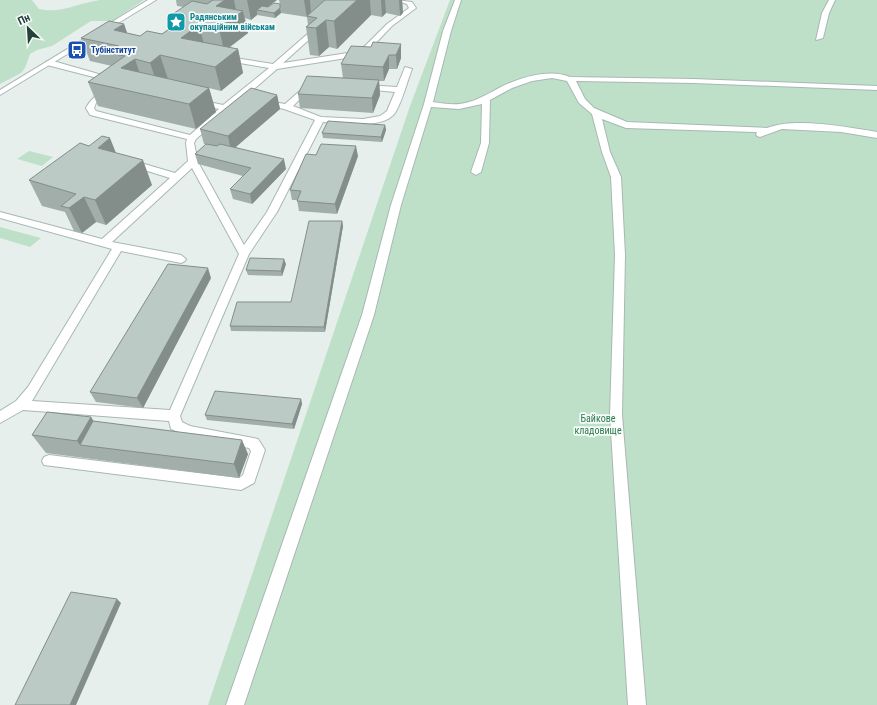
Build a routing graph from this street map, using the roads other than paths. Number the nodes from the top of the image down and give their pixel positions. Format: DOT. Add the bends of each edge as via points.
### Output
graph roads {
  1 [pos="153,0"];
  2 [pos="398,0"];
  3 [pos="458,0"];
  4 [pos="832,0"];
  5 [pos="319,26"];
  6 [pos="819,38"];
  7 [pos="218,56"];
  8 [pos="50,63"];
  9 [pos="275,67"];
  10 [pos="408,69"];
  11 [pos="569,79"];
  12 [pos="318,84"];
  13 [pos="355,86"];
  14 [pos="877,88"];
  15 [pos="400,90"];
  16 [pos="0,93"];
  17 [pos="247,98"];
  18 [pos="189,99"];
  19 [pos="486,99"];
  20 [pos="428,104"];
  21 [pos="287,107"];
  22 [pos="225,108"];
  23 [pos="596,113"];
  24 [pos="320,119"];
  25 [pos="768,131"];
  26 [pos="877,135"];
  27 [pos="754,136"];
  28 [pos="192,138"];
  29 [pos="118,160"];
  30 [pos="193,162"];
  31 [pos="476,172"];
  32 [pos="178,177"];
  33 [pos="0,215"];
  34 [pos="104,243"];
  35 [pos="118,247"];
  36 [pos="244,254"];
  37 [pos="182,259"];
  38 [pos="21,405"];
  39 [pos="174,416"];
  40 [pos="0,418"];
  41 [pos="49,461"];
  42 [pos="237,704"];
  43 [pos="637,705"];
  1 -- 8 [label="street"];
  2 -- 9 [label="street" via="410,3 413,8 403,18 395,20 366,50 356,54"];
  3 -- 20 [label="street" via="447,30"];
  4 -- 6 [label="street" via="827,7"];
  5 -- 9 [label="street"];
  7 -- 9 [label="street"];
  8 -- 16 [label="street"];
  8 -- 28 [label="street" via="122,82 93,102 90,108 93,113"];
  9 -- 17 [label="street"];
  10 -- 15 [label="street"];
  11 -- 14 [label="street"];
  11 -- 19 [label="street" via="549,76 528,81 505,88"];
  11 -- 23 [label="street" via="581,100"];
  12 -- 21 [label="street" via="311,83"];
  13 -- 15 [label="street"];
  15 -- 24 [label="street" via="391,112 383,118 363,122"];
  17 -- 21 [label="street"];
  17 -- 22 [label="street"];
  18 -- 22 [label="street"];
  19 -- 20 [label="street" via="464,106"];
  19 -- 31 [label="street" via="485,143"];
  20 -- 42 [label="street" via="396,205 368,315"];
  21 -- 24 [label="street"];
  22 -- 28 [label="street"];
  23 -- 25 [label="street" via="608,120 626,125"];
  23 -- 43 [label="street" via="606,152 616,177 620,255 616,415"];
  24 -- 36 [label="street" via="272,212"];
  25 -- 26 [label="street" via="781,126 841,129"];
  25 -- 27 [label="street"];
  28 -- 30 [label="street" via="190,143"];
  29 -- 32 [label="street"];
  30 -- 32 [label="street"];
  30 -- 36 [label="street"];
  32 -- 34 [label="street"];
  33 -- 34 [label="street"];
  34 -- 35 [label="street"];
  35 -- 37 [label="street"];
  35 -- 38 [label="street" via="32,391"];
  36 -- 39 [label="street"];
  38 -- 39 [label="street"];
  38 -- 40 [label="street"];
  39 -- 41 [label="street" via="176,425 188,431 253,444 258,450 249,479 241,484"];
}
